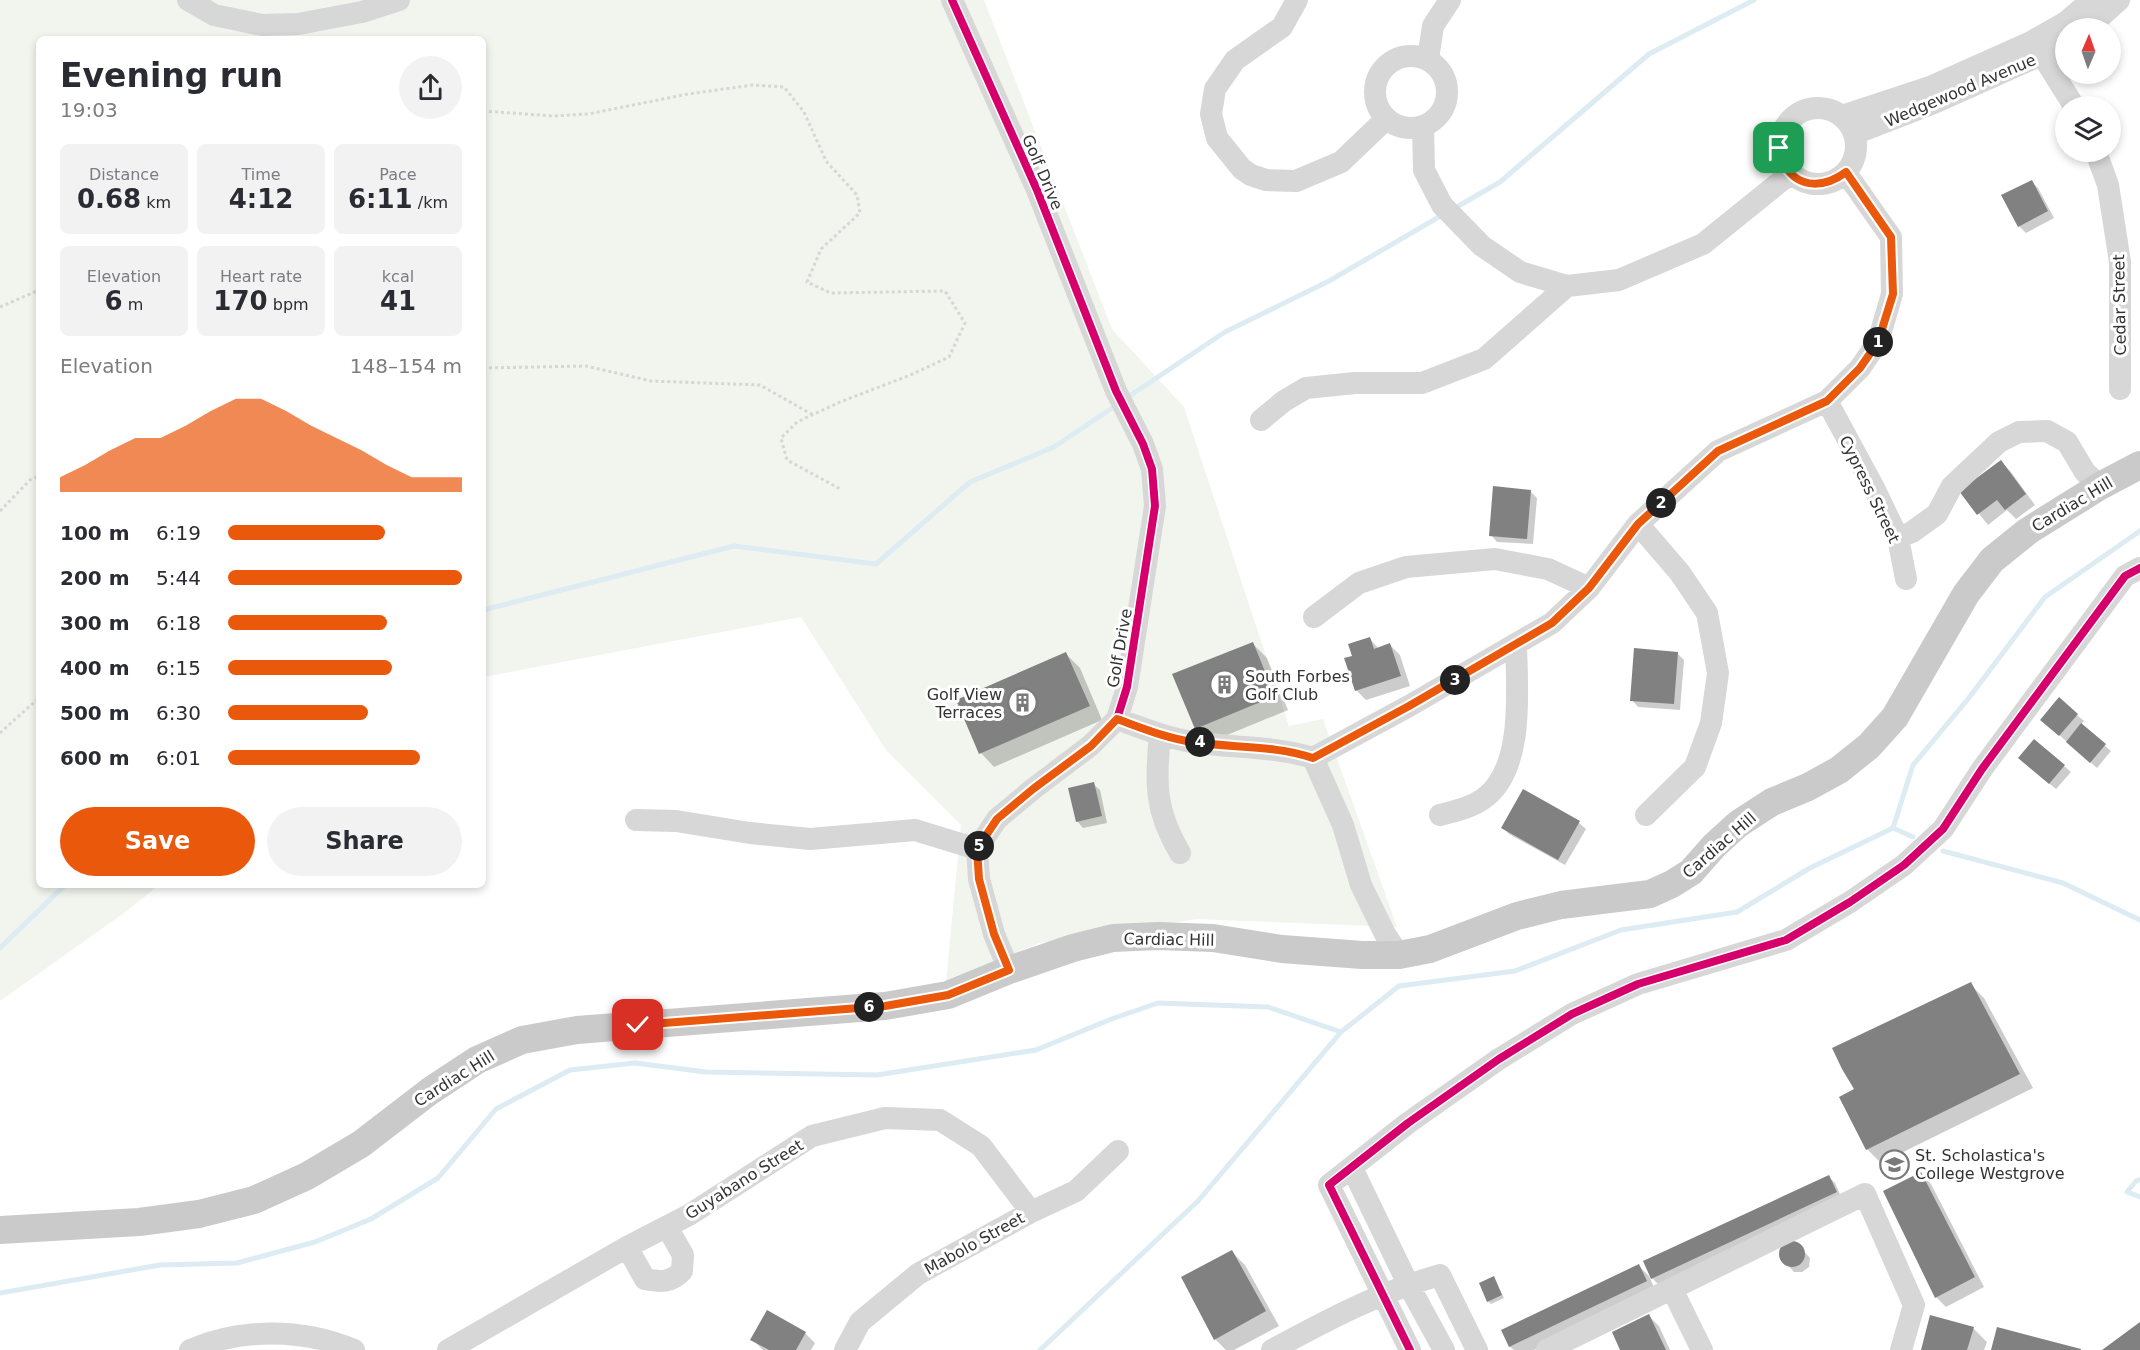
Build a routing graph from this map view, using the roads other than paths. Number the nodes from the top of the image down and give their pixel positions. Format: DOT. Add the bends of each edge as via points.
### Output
graph roads {
  1 [pos="188,0"];
  2 [pos="399,0"];
  3 [pos="952,0"];
  4 [pos="1297,0"];
  5 [pos="1450,0"];
  6 [pos="2092,0"];
  7 [pos="2119,0"];
  8 [pos="2099,18"];
  9 [pos="2055,46"];
  10 [pos="2037,48"];
  11 [pos="1428,59"];
  12 [pos="2068,96"];
  13 [pos="1386,119"];
  14 [pos="1848,125"];
  15 [pos="1423,126"];
  16 [pos="2100,162"];
  17 [pos="1846,172"];
  18 [pos="1791,173"];
  19 [pos="1567,286"];
  20 [pos="2120,389"];
  21 [pos="1827,401"];
  22 [pos="1261,420"];
  23 [pos="2140,465"];
  24 [pos="2100,486"];
  25 [pos="1638,524"];
  26 [pos="1898,538"];
  27 [pos="2140,568"];
  28 [pos="1906,579"];
  29 [pos="1589,588"];
  30 [pos="1314,617"];
  31 [pos="1516,645"];
  32 [pos="1117,719"];
  33 [pos="1160,735"];
  34 [pos="1313,758"];
  35 [pos="1440,815"];
  36 [pos="1646,815"];
  37 [pos="636,820"];
  38 [pos="977,849"];
  39 [pos="1180,854"];
  40 [pos="1399,955"];
  41 [pos="1009,970"];
  42 [pos="1118,1151"];
  43 [pos="1352,1168"];
  44 [pos="1031,1212"];
  45 [pos="667,1227"];
  46 [pos="0,1230"];
  47 [pos="627,1247"];
  48 [pos="1408,1284"];
  49 [pos="1672,1289"];
  50 [pos="1382,1295"];
  51 [pos="1581,1342"];
  52 [pos="190,1350"];
  53 [pos="354,1350"];
  54 [pos="448,1350"];
  55 [pos="845,1350"];
  56 [pos="1272,1350"];
  57 [pos="1410,1350"];
  58 [pos="1444,1350"];
  59 [pos="1477,1350"];
  60 [pos="1547,1350"];
  61 [pos="1702,1350"];
  62 [pos="1901,1350"];
  1 -- 2 [label="street" via="213,15 262,25 298,24 362,12"];
  3 -- 32 [label="street, Golf Drive" via="1037,190 1116,390 1152,469 1155,506 1127,687"];
  4 -- 13 [label="street" via="1282,27 1235,60 1215,89 1211,114 1217,138 1251,175 1296,181 1341,162"];
  5 -- 11 [label="street" via="1433,26"];
  6 -- 10 [label="street, Wedgewood Avenue"];
  7 -- 8 [label="street"];
  9 -- 10 [label="street, Wedgewood Avenue"];
  10 -- 12 [label="street"];
  10 -- 14 [label="street, Wedgewood Avenue" via="1934,103"];
  11 -- 13 [label="street" via="1398,57 1385,65 1374,92"];
  11 -- 15 [label="street" via="1444,76 1448,98 1435,120"];
  13 -- 15 [label="street" via="1404,127"];
  14 -- 17 [label="street" via="1856,150"];
  14 -- 18 [label="street" via="1824,108 1810,109 1791,118 1780,137 1779,148"];
  15 -- 19 [label="street" via="1424,170 1442,205 1482,246 1520,272"];
  16 -- 20 [label="street, Cedar Street" via="2108,185 2120,262"];
  17 -- 18 [label="street" via="1822,184 1809,184"];
  17 -- 21 [label="street" via="1891,237 1893,294 1878,342 1860,368"];
  18 -- 19 [label="street" via="1703,243 1618,280"];
  19 -- 22 [label="street" via="1484,358 1422,383 1306,388"];
  21 -- 25 [label="street" via="1718,451"];
  21 -- 26 [label="street, Cypress Street"];
  23 -- 24 [label="main road, Cardiac Hill"];
  24 -- 26 [label="street" via="2085,472 2067,442 2047,431 2019,432 1999,442 1952,486 1936,514"];
  24 -- 40 [label="main road, Cardiac Hill" via="2028,531 1992,560 1940,636 1895,717 1869,746 1839,770 1772,802 1738,824 1691,872 1650,894 1528,913 1430,949"];
  25 -- 29 [label="street"];
  25 -- 36 [label="street" via="1680,573 1707,614 1718,673 1711,723 1695,766"];
  26 -- 28 [label="street, Cypress Street"];
  27 -- 43 [label="street" via="2125,576 1982,769 1942,830 1904,865 1786,940 1638,984 1572,1014 1499,1059"];
  29 -- 30 [label="street" via="1548,569 1495,559 1406,567 1359,583"];
  29 -- 31 [label="street" via="1552,623"];
  31 -- 34 [label="street"];
  31 -- 35 [label="street" via="1517,708 1504,774 1486,797 1469,807"];
  32 -- 33 [label="street"];
  32 -- 38 [label="street, Golf Drive" via="1091,746 997,819"];
  33 -- 34 [label="street" via="1295,752"];
  33 -- 39 [label="street" via="1159,805 1168,834"];
  34 -- 40 [label="street" via="1343,825 1360,885"];
  37 -- 38 [label="street" via="676,821 810,839 915,830"];
  38 -- 41 [label="street" via="982,890"];
  40 -- 41 [label="main road, Cardiac Hill" via="1282,949 1213,938 1158,936 1113,938"];
  41 -- 46 [label="main road, Cardiac Hill" via="948,995 885,1006 578,1030 522,1040 477,1060 429,1091 361,1144 307,1176 254,1200 199,1214 139,1222"];
  42 -- 44 [label="street, Mabolo Street" via="1076,1191"];
  43 -- 48 [label="street"];
  43 -- 50 [label="street" via="1329,1185"];
  44 -- 45 [label="street, Guyabano Street" via="981,1146 940,1120 885,1118 812,1136"];
  44 -- 55 [label="street, Mabolo Street" via="918,1274 860,1322"];
  45 -- 47 [label="street, Guyabano Street"];
  45 -- 47 [label="street" via="683,1255 682,1271 675,1278 660,1282 645,1279"];
  47 -- 54 [label="street, Guyabano Street"];
  48 -- 50 [label="street"];
  48 -- 58 [label="street"];
  48 -- 59 [label="street" via="1440,1275"];
  49 -- 51 [label="street"];
  49 -- 61 [label="street"];
  49 -- 62 [label="street" via="1865,1194 1914,1305"];
  50 -- 56 [label="street"];
  50 -- 57 [label="street"];
  51 -- 60 [label="street"];
  52 -- 53 [label="street" via="225,1337 256,1333 319,1339"];
}
